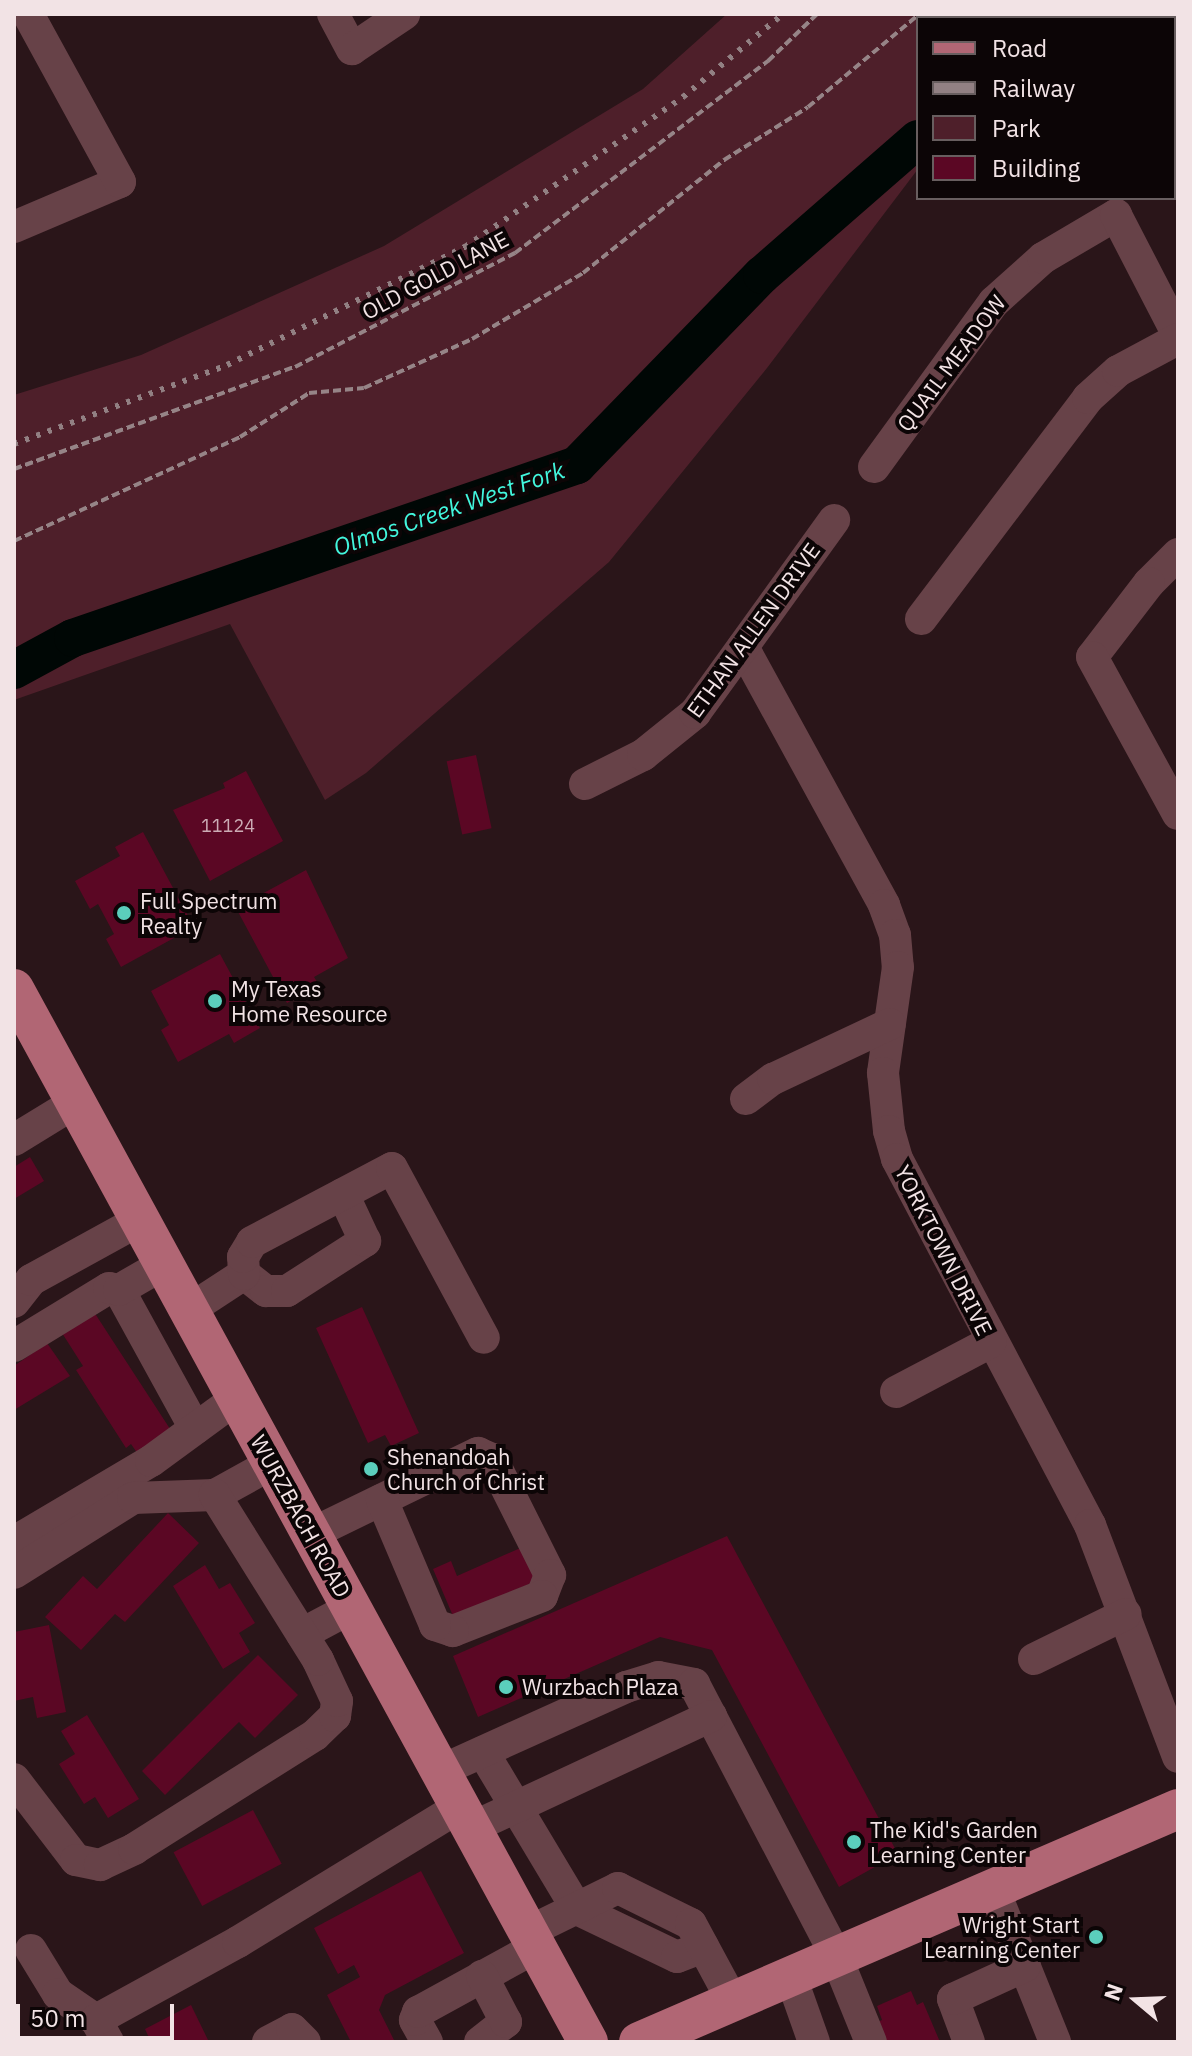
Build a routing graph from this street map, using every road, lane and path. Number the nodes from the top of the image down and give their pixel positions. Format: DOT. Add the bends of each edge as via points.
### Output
graph roads {
  1 [pos="28,14"];
  2 [pos="333,14"];
  3 [pos="404,14"];
  4 [pos="817,14"];
  5 [pos="916,17"];
  6 [pos="14,227"];
  7 [pos="1178,337"];
  8 [pos="874,467"];
  9 [pos="14,469"];
  10 [pos="834,520"];
  11 [pos="14,541"];
  12 [pos="1178,554"];
  13 [pos="921,619"];
  14 [pos="743,647"];
  15 [pos="585,784"];
  16 [pos="1178,814"];
  17 [pos="18,1004"];
  18 [pos="890,1024"];
  19 [pos="746,1099"];
  20 [pos="76,1102"];
  21 [pos="14,1140"];
  22 [pos="343,1194"];
  23 [pos="140,1220"];
  24 [pos="164,1264"];
  25 [pos="244,1274"];
  26 [pos="119,1290"];
  27 [pos="14,1302"];
  28 [pos="189,1310"];
  29 [pos="484,1338"];
  30 [pos="991,1342"];
  31 [pos="14,1346"];
  32 [pos="896,1392"];
  33 [pos="237,1398"];
  34 [pos="195,1428"];
  35 [pos="273,1463"];
  36 [pos="215,1495"];
  37 [pos="382,1500"];
  38 [pos="311,1534"];
  39 [pos="14,1542"];
  40 [pos="14,1573"];
  41 [pos="351,1608"];
  42 [pos="1126,1614"];
  43 [pos="302,1634"];
  44 [pos="1034,1659"];
  45 [pos="711,1716"];
  46 [pos="483,1752"];
  47 [pos="1178,1757"];
  48 [pos="440,1771"];
  49 [pos="14,1779"];
  50 [pos="511,1805"];
  51 [pos="1178,1809"];
  52 [pos="465,1817"];
  53 [pos="994,1890"];
  54 [pos="577,1909"];
  55 [pos="532,1940"];
  56 [pos="31,1950"];
  57 [pos="836,1956"];
  58 [pos="1025,1966"];
  59 [pos="482,1976"];
  60 [pos="791,1977"];
  61 [pos="733,2002"];
  62 [pos="102,2031"];
  63 [pos="817,2041"];
  64 [pos="268,2042"];
  65 [pos="305,2042"];
  66 [pos="427,2042"];
  67 [pos="480,2042"];
  68 [pos="588,2042"];
  69 [pos="639,2042"];
  70 [pos="871,2042"];
  71 [pos="969,2042"];
  72 [pos="1055,2042"];
  1 -- 6 [label="street" via="120,182"];
  2 -- 3 [label="street" via="352,49"];
  4 -- 9 [label="path, OLD GOLD LANE" via="768,61 515,253 295,367"];
  5 -- 11 [label="path" via="808,107 724,160 583,273 472,339 364,388 309,393 240,437"];
  7 -- 8 [label="street, QUAIL MEADOW" via="1116,215 1043,258 994,302"];
  7 -- 13 [label="street" via="1118,371 1088,398"];
  10 -- 14 [label="street, ETHAN ALLEN DRIVE"];
  12 -- 16 [label="street" via="1092,657"];
  14 -- 15 [label="street, ETHAN ALLEN DRIVE" via="672,737"];
  14 -- 18 [label="street, YORKTOWN DRIVE" via="884,905 898,967"];
  17 -- 20 [label="main road, WURZBACH ROAD"];
  18 -- 19 [label="street" via="773,1079"];
  18 -- 30 [label="street, YORKTOWN DRIVE" via="883,1073 897,1159"];
  20 -- 21 [label="street"];
  20 -- 23 [label="main road, WURZBACH ROAD"];
  22 -- 25 [label="street" via="252,1242 243,1257"];
  22 -- 25 [label="street" via="365,1241 287,1291 266,1291"];
  22 -- 29 [label="street" via="392,1168"];
  23 -- 24 [label="main road, WURZBACH ROAD"];
  23 -- 27 [label="street" via="31,1280"];
  24 -- 26 [label="street"];
  24 -- 28 [label="main road, WURZBACH ROAD"];
  25 -- 28 [label="street"];
  26 -- 31 [label="street" via="109,1288"];
  26 -- 34 [label="street"];
  28 -- 33 [label="main road, WURZBACH ROAD"];
  30 -- 32 [label="street"];
  30 -- 42 [label="street, YORKTOWN DRIVE" via="1090,1525"];
  33 -- 34 [label="street"];
  33 -- 35 [label="main road, WURZBACH ROAD"];
  34 -- 39 [label="street"];
  35 -- 36 [label="street"];
  35 -- 38 [label="main road, WURZBACH ROAD"];
  36 -- 40 [label="street" via="133,1498"];
  36 -- 43 [label="street"];
  37 -- 37 [label="street" via="478,1453 492,1459 550,1575 542,1596 453,1631 435,1625"];
  37 -- 38 [label="street"];
  38 -- 41 [label="main road, WURZBACH ROAD"];
  41 -- 43 [label="street"];
  41 -- 48 [label="main road, WURZBACH ROAD"];
  42 -- 44 [label="street"];
  42 -- 47 [label="street, YORKTOWN DRIVE"];
  43 -- 49 [label="street" via="337,1701 335,1716 315,1735 134,1849 100,1865 76,1860"];
  45 -- 46 [label="street" via="694,1684 658,1677"];
  45 -- 50 [label="street"];
  45 -- 57 [label="street"];
  46 -- 48 [label="street"];
  46 -- 50 [label="street"];
  48 -- 52 [label="main road, WURZBACH ROAD"];
  50 -- 52 [label="street"];
  50 -- 54 [label="street"];
  51 -- 53 [label="main road"];
  52 -- 55 [label="main road, WURZBACH ROAD"];
  52 -- 62 [label="street" via="238,1942"];
  53 -- 57 [label="main road"];
  53 -- 58 [label="street"];
  54 -- 55 [label="street"];
  54 -- 61 [label="street" via="618,1888 691,1924"];
  55 -- 59 [label="street"];
  55 -- 68 [label="main road, WURZBACH ROAD"];
  56 -- 62 [label="street" via="58,1994"];
  57 -- 60 [label="main road"];
  57 -- 70 [label="street"];
  58 -- 71 [label="street" via="953,1999"];
  58 -- 72 [label="street"];
  59 -- 66 [label="street" via="418,2012 415,2020"];
  59 -- 67 [label="street" via="506,2022"];
  60 -- 61 [label="main road"];
  60 -- 63 [label="street"];
  61 -- 69 [label="main road"];
  64 -- 65 [label="street" via="292,2029"];
}
